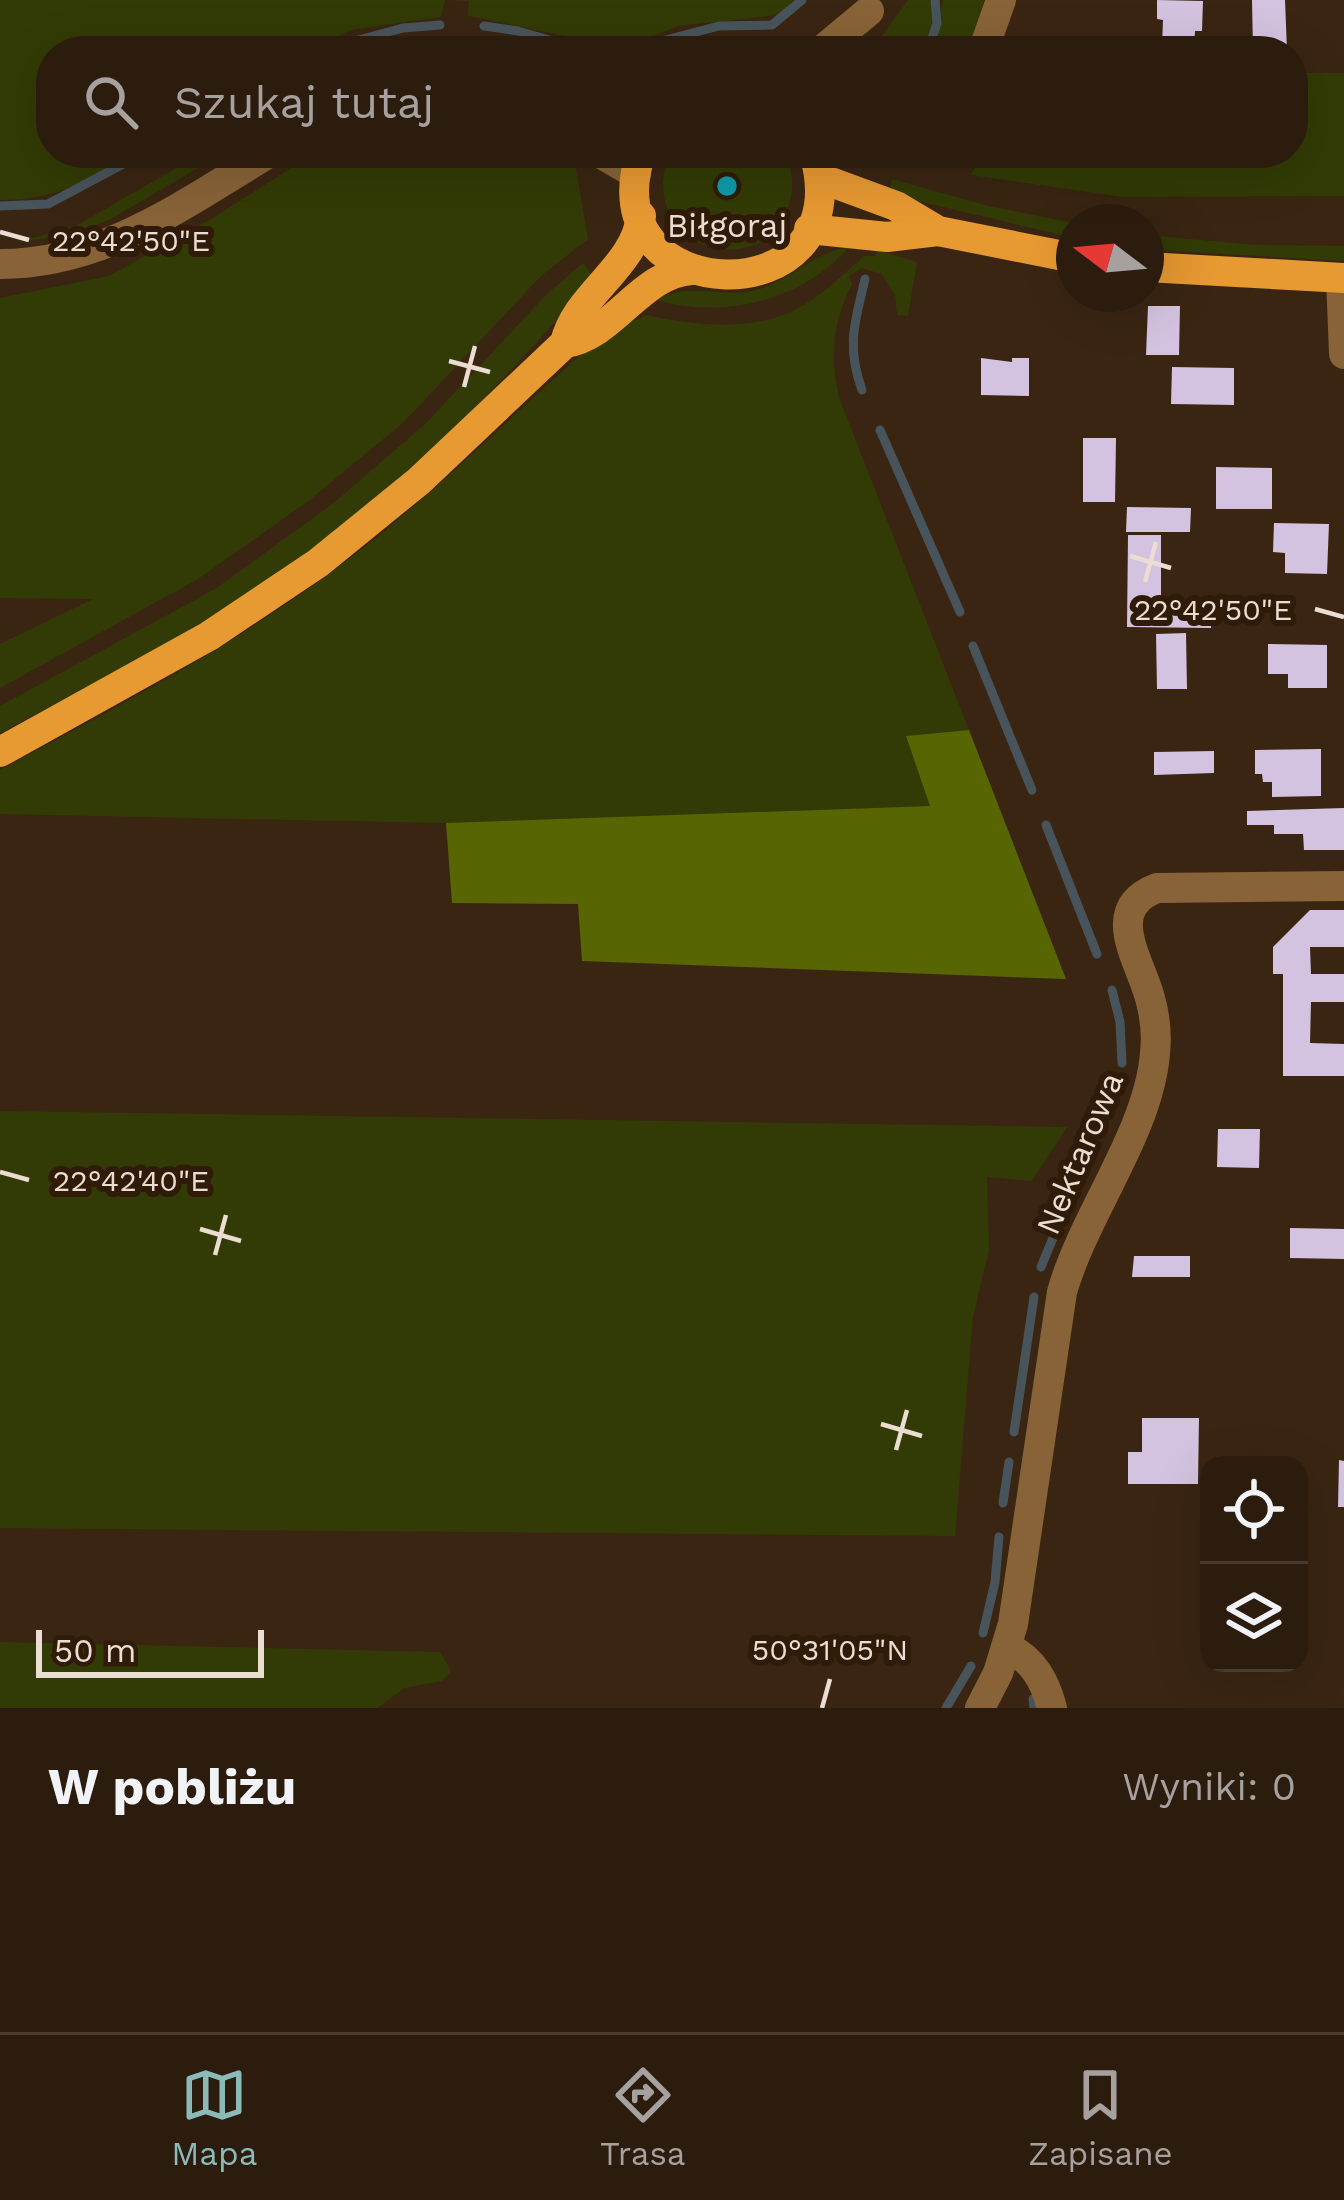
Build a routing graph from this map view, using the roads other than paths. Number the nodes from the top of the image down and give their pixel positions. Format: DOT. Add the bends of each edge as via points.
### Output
graph roads {
  1 [pos="1001,0"];
  2 [pos="873,6"];
  3 [pos="838,36"];
  4 [pos="856,36"];
  5 [pos="988,36"];
  6 [pos="243,168"];
  7 [pos="639,168"];
  8 [pos="817,168"];
  9 [pos="821,168"];
  10 [pos="641,216"];
  11 [pos="809,229"];
  12 [pos="938,231"];
  13 [pos="1056,254"];
  14 [pos="0,264"];
  15 [pos="1164,268"];
  16 [pos="692,270"];
  17 [pos="1342,278"];
  18 [pos="565,343"];
  19 [pos="1344,353"];
  20 [pos="0,752"];
  21 [pos="1344,886"];
  22 [pos="1007,1647"];
  23 [pos="980,1708"];
  24 [pos="1052,1708"];
  1 -- 5 [label="street"];
  2 -- 3 [label="street"];
  2 -- 4 [label="street"];
  6 -- 14 [label="street" via="107,246"];
  7 -- 10 [label="main road"];
  8 -- 11 [label="main road"];
  9 -- 12 [label="main road"];
  10 -- 16 [label="main road" via="661,248"];
  10 -- 18 [label="main road" via="633,243 577,312"];
  11 -- 12 [label="main road" via="887,237"];
  11 -- 16 [label="main road" via="788,255 758,272 724,277"];
  12 -- 13 [label="main road"];
  15 -- 17 [label="main road"];
  16 -- 18 [label="main road" via="665,277 589,335"];
  17 -- 19 [label="street"];
  18 -- 20 [label="main road" via="318,563 209,636"];
  21 -- 22 [label="street, Nektarowa" via="1157,889 1129,911 1128,936 1154,1014 1153,1071 1062,1292"];
  22 -- 23 [label="street, Nektarowa"];
  22 -- 24 [label="street" via="1031,1664"];
}
